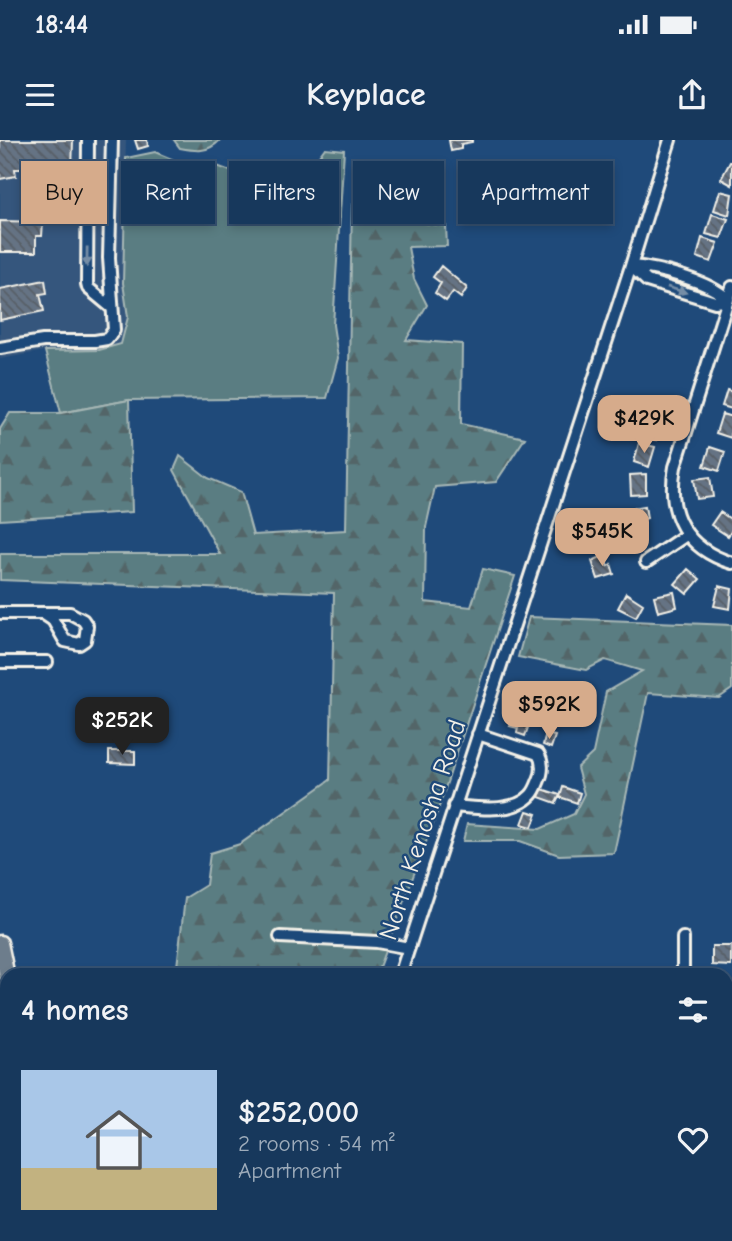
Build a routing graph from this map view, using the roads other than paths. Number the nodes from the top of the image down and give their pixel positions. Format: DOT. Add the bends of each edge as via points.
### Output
graph roads {
  1 [pos="88,140"];
  2 [pos="112,140"];
  3 [pos="670,140"];
  4 [pos="631,267"];
  5 [pos="732,287"];
  6 [pos="728,300"];
  7 [pos="112,308"];
  8 [pos="0,348"];
  9 [pos="686,535"];
  10 [pos="646,562"];
  11 [pos="732,563"];
  12 [pos="0,613"];
  13 [pos="44,614"];
  14 [pos="0,662"];
  15 [pos="47,662"];
  16 [pos="478,734"];
  17 [pos="454,806"];
  18 [pos="280,937"];
  19 [pos="683,939"];
  20 [pos="0,943"];
  21 [pos="409,948"];
  22 [pos="5,968"];
  23 [pos="402,968"];
  24 [pos="683,968"];
  1 -- 7 [label="street, one-way" via="87,284"];
  2 -- 7 [label="street"];
  3 -- 4 [label="street, North Kenosha Road"];
  4 -- 6 [label="street" via="650,268 719,290"];
  4 -- 16 [label="street, North Kenosha Road"];
  5 -- 6 [label="street"];
  6 -- 9 [label="street" via="671,486 673,505"];
  7 -- 8 [label="street" via="114,330 107,339"];
  9 -- 10 [label="street"];
  9 -- 11 [label="street"];
  12 -- 13 [label="street"];
  14 -- 15 [label="street"];
  16 -- 17 [label="street, North Kenosha Road"];
  16 -- 17 [label="street" via="538,754 542,775 532,794 520,803"];
  17 -- 21 [label="street, North Kenosha Road"];
  18 -- 21 [label="street"];
  19 -- 24 [label="street"];
  20 -- 22 [label="main road"];
  21 -- 23 [label="street, North Kenosha Road"];
}
